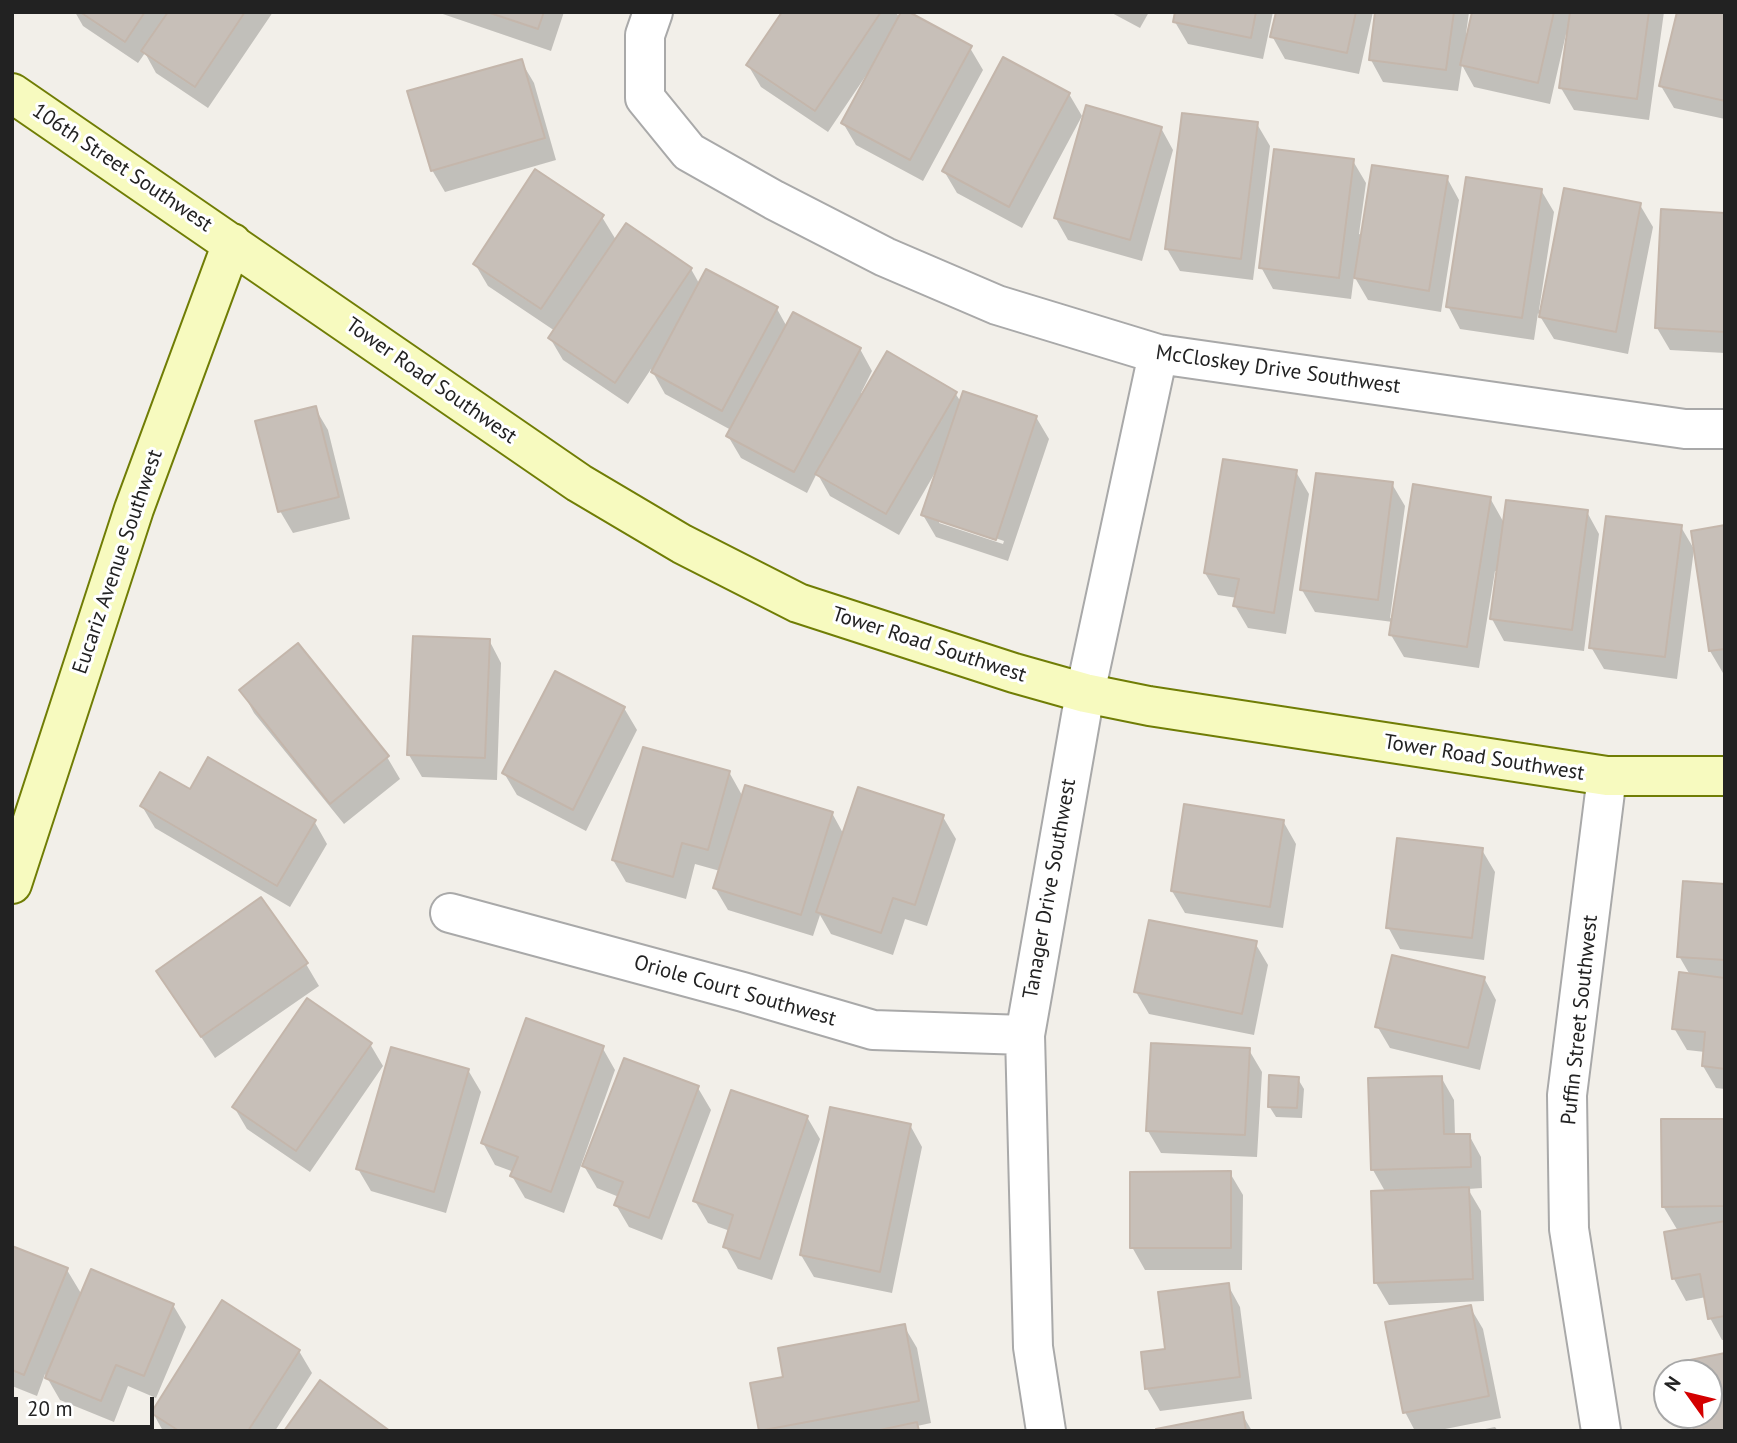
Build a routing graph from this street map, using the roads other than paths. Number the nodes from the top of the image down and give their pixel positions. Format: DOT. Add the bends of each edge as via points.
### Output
graph roads {
  1 [pos="653,12"];
  2 [pos="12,93"];
  3 [pos="232,243"];
  4 [pos="1158,354"];
  5 [pos="1725,429"];
  6 [pos="1085,693"];
  7 [pos="1607,776"];
  8 [pos="1725,776"];
  9 [pos="12,884"];
  10 [pos="450,913"];
  11 [pos="1025,1035"];
  12 [pos="1046,1431"];
  13 [pos="1601,1431"];
  1 -- 4 [label="street, McCloskey Drive Southwest" via="645,35 645,97 690,152 885,257 997,305"];
  2 -- 3 [label="street, 106th Street Southwest"];
  3 -- 6 [label="street, Tower Road Southwest" via="579,483 682,544 798,603"];
  3 -- 9 [label="street, Eucariz Avenue Southwest" via="134,509"];
  4 -- 5 [label="street, McCloskey Drive Southwest" via="1685,429"];
  4 -- 6 [label="street, Tanager Drive Southwest"];
  6 -- 7 [label="street, Tower Road Southwest"];
  6 -- 11 [label="street, Tanager Drive Southwest"];
  7 -- 8 [label="street, Tower Road Southwest"];
  7 -- 13 [label="street, Puffin Street Southwest" via="1567,1096 1569,1228"];
  10 -- 11 [label="street, Oriole Court Southwest" via="873,1030"];
  11 -- 12 [label="street, Tanager Drive Southwest" via="1033,1347"];
}
